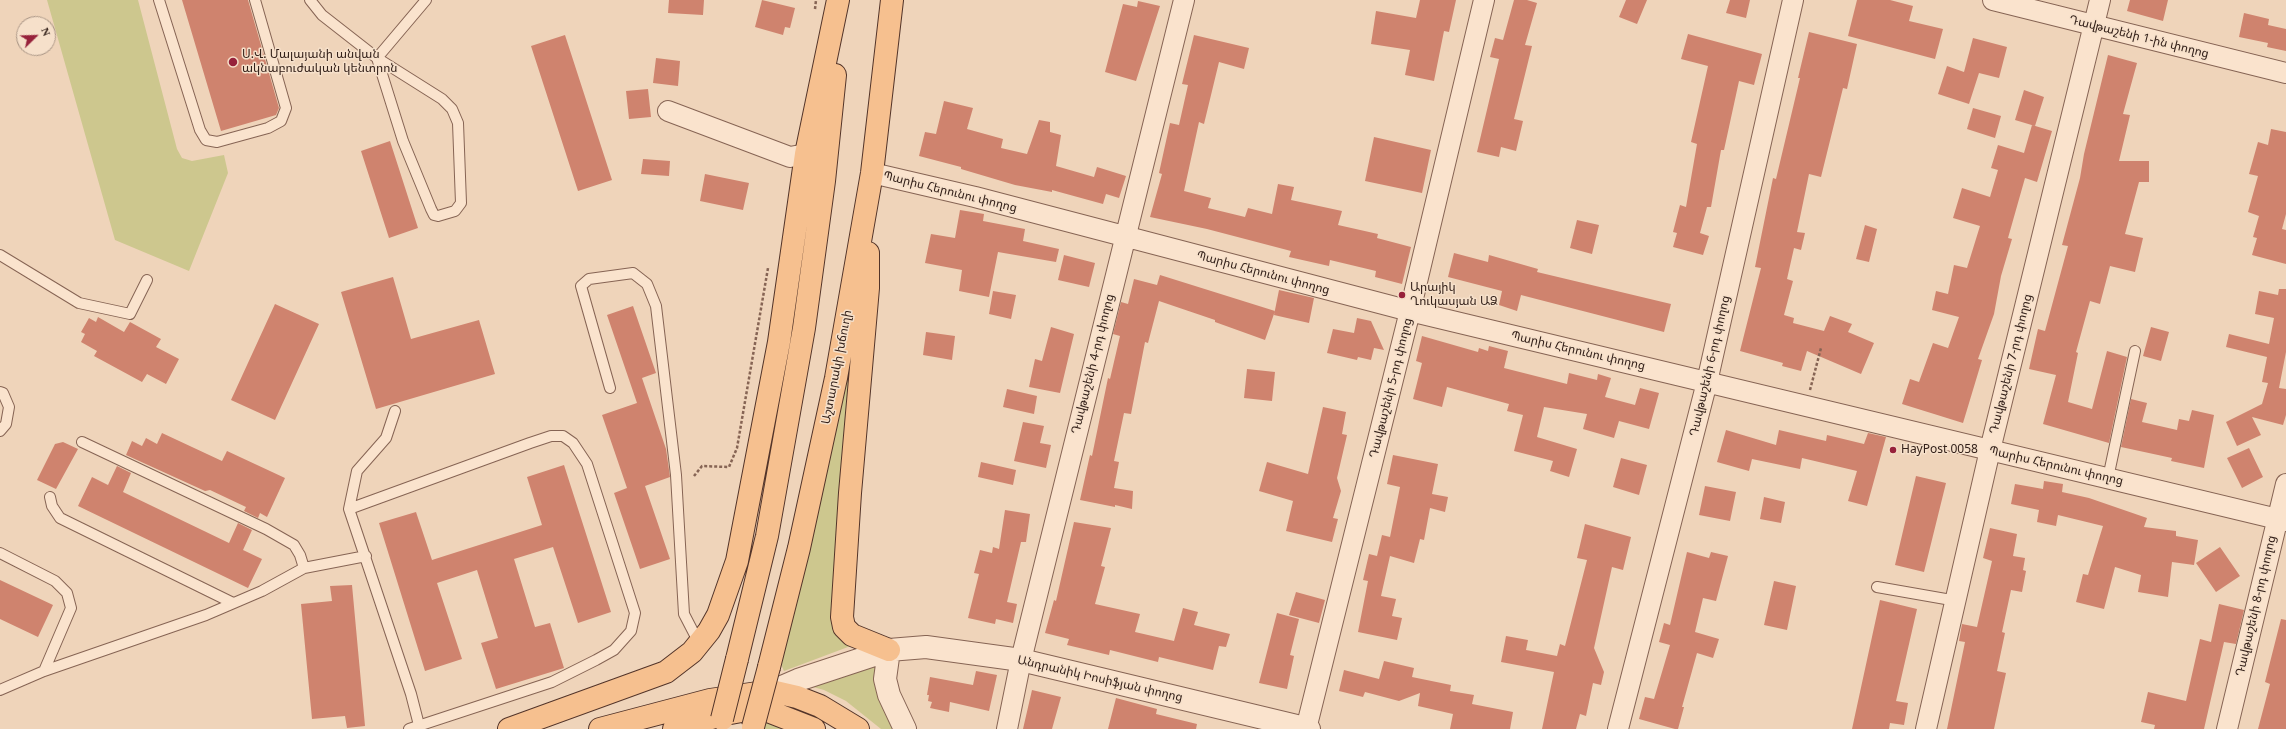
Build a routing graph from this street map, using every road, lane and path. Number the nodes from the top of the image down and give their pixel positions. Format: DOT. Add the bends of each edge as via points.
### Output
graph roads {
  1 [pos="159,0"];
  2 [pos="255,0"];
  3 [pos="310,0"];
  4 [pos="426,0"];
  5 [pos="816,0"];
  6 [pos="838,0"];
  7 [pos="843,0"];
  8 [pos="892,0"];
  9 [pos="1184,0"];
  10 [pos="1484,0"];
  11 [pos="1793,0"];
  12 [pos="1993,0"];
  13 [pos="2100,0"];
  14 [pos="814,16"];
  15 [pos="2094,26"];
  16 [pos="377,58"];
  17 [pos="2286,74"];
  18 [pos="668,111"];
  19 [pos="806,154"];
  20 [pos="872,173"];
  21 [pos="868,196"];
  22 [pos="1124,237"];
  23 [pos="0,255"];
  24 [pos="770,261"];
  25 [pos="147,280"];
  26 [pos="1410,311"];
  27 [pos="1821,348"];
  28 [pos="2134,351"];
  29 [pos="1707,382"];
  30 [pos="610,388"];
  31 [pos="0,392"];
  32 [pos="1806,406"];
  33 [pos="395,411"];
  34 [pos="0,430"];
  35 [pos="82,442"];
  36 [pos="1990,450"];
  37 [pos="694,476"];
  38 [pos="2108,478"];
  39 [pos="2286,484"];
  40 [pos="50,497"];
  41 [pos="349,509"];
  42 [pos="2282,520"];
  43 [pos="0,552"];
  44 [pos="366,556"];
  45 [pos="304,568"];
  46 [pos="1877,587"];
  47 [pos="1957,601"];
  48 [pos="233,603"];
  49 [pos="699,643"];
  50 [pos="889,650"];
  51 [pos="1021,660"];
  52 [pos="44,671"];
  53 [pos="0,690"];
  54 [pos="771,691"];
  55 [pos="722,720"];
  56 [pos="420,727"];
  57 [pos="753,728"];
  58 [pos="409,729"];
  59 [pos="509,729"];
  60 [pos="600,729"];
  61 [pos="674,729"];
  62 [pos="814,729"];
  63 [pos="858,729"];
  64 [pos="905,729"];
  65 [pos="1007,729"];
  66 [pos="1307,729"];
  67 [pos="1618,729"];
  68 [pos="1926,729"];
  69 [pos="2227,729"];
  1 -- 2 [label="lane" via="200,130 206,140 217,142 268,128 281,121 286,108"];
  3 -- 16 [label="lane" via="322,16"];
  4 -- 16 [label="lane"];
  5 -- 14 [label="path"];
  6 -- 19 [label="main road"];
  7 -- 55 [label="main road, bridge" via="824,181 804,328 767,536"];
  8 -- 20 [label="main road, Աշտարակի խճուղի"];
  9 -- 22 [label="street, Դավթաշենի 4-րդ փողոց"];
  10 -- 26 [label="street, Դավթաշենի 5-րդ փողոց"];
  11 -- 29 [label="street, Դավթաշենի 6-րդ փողոց"];
  12 -- 15 [label="street, Դավթաշենի 1-ին փողոց"];
  13 -- 15 [label="street, Դավթաշենի 7-րդ փողոց"];
  15 -- 17 [label="street, Դավթաշենի 1-ին փողոց"];
  15 -- 36 [label="street, Դավթաշենի 7-րդ փողոց"];
  16 -- 16 [label="lane" via="403,141 434,215 455,211 461,203 458,123 452,109 442,99"];
  18 -- 19 [label="street" via="790,158"];
  19 -- 49 [label="main road" via="779,342 737,561 718,615"];
  20 -- 21 [label="main road, Աշտարակի խճուղի"];
  20 -- 22 [label="street, Պարիս Հերունու փողոց" via="975,197"];
  21 -- 50 [label="main road" via="868,288 842,617 844,627 852,635"];
  21 -- 57 [label="main road, Աշտարակի խճուղի, bridge" via="834,386 799,548"];
  22 -- 26 [label="street, Պարիս Հերունու փողոց"];
  22 -- 51 [label="street, Դավթաշենի 4-րդ փողոց"];
  23 -- 25 [label="lane" via="79,303 130,314"];
  24 -- 37 [label="path" via="737,448 730,467 702,466"];
  26 -- 29 [label="street, Պարիս Հերունու փողոց"];
  26 -- 66 [label="street, Դավթաշենի 5-րդ փողոց"];
  27 -- 32 [label="path"];
  28 -- 38 [label="lane"];
  29 -- 32 [label="street, Պարիս Հերունու փողոց"];
  29 -- 67 [label="street, Դավթաշենի 6-րդ փողոց"];
  30 -- 49 [label="lane" via="581,286 589,279 633,273 647,284 656,306 676,475 684,614"];
  31 -- 34 [label="lane" via="3,393 9,407 6,424"];
  32 -- 36 [label="street, Պարիս Հերունու փողոց"];
  33 -- 41 [label="lane" via="386,438 357,471"];
  35 -- 45 [label="lane" via="266,529 294,545"];
  36 -- 38 [label="street, Պարիս Հերունու փողոց"];
  36 -- 47 [label="street, Դավթաշենի 7-րդ փողոց"];
  38 -- 42 [label="street, Պարիս Հերունու փողոց"];
  39 -- 42 [label="street, Դավթաշենի 8-րդ փողոց"];
  40 -- 48 [label="lane" via="52,506 60,518"];
  41 -- 44 [label="lane"];
  41 -- 56 [label="lane" via="551,436 563,436 573,443 587,464 634,613 631,631 614,650 552,682"];
  42 -- 69 [label="street, Դավթաշենի 8-րդ փողոց"];
  43 -- 52 [label="lane" via="55,581 67,593 72,608"];
  44 -- 45 [label="lane"];
  44 -- 56 [label="lane"];
  45 -- 48 [label="lane" via="262,591"];
  46 -- 47 [label="lane"];
  47 -- 68 [label="street, Դավթաշենի 7-րդ փողոց"];
  48 -- 52 [label="lane" via="206,615"];
  49 -- 59 [label="main road" via="692,652 666,672"];
  50 -- 51 [label="street, Անդրանիկ Իոսիֆյան փողոց" via="926,647"];
  50 -- 54 [label="street, Անդրանիկ Իոսիֆյան փողոց"];
  50 -- 64 [label="street" via="885,679 889,695"];
  51 -- 65 [label="street, Դավթաշենի 4-րդ փողոց"];
  51 -- 66 [label="street, Անդրանիկ Իոսիֆյան փողոց"];
  52 -- 53 [label="lane"];
  54 -- 55 [label="street, Անդրանիկ Իոսիֆյան փողոց"];
  54 -- 60 [label="main road" via="710,700"];
  54 -- 63 [label="main road" via="820,706"];
  55 -- 61 [label="main road"];
  55 -- 62 [label="main road" via="747,710 768,711"];
  56 -- 58 [label="lane"];
}
